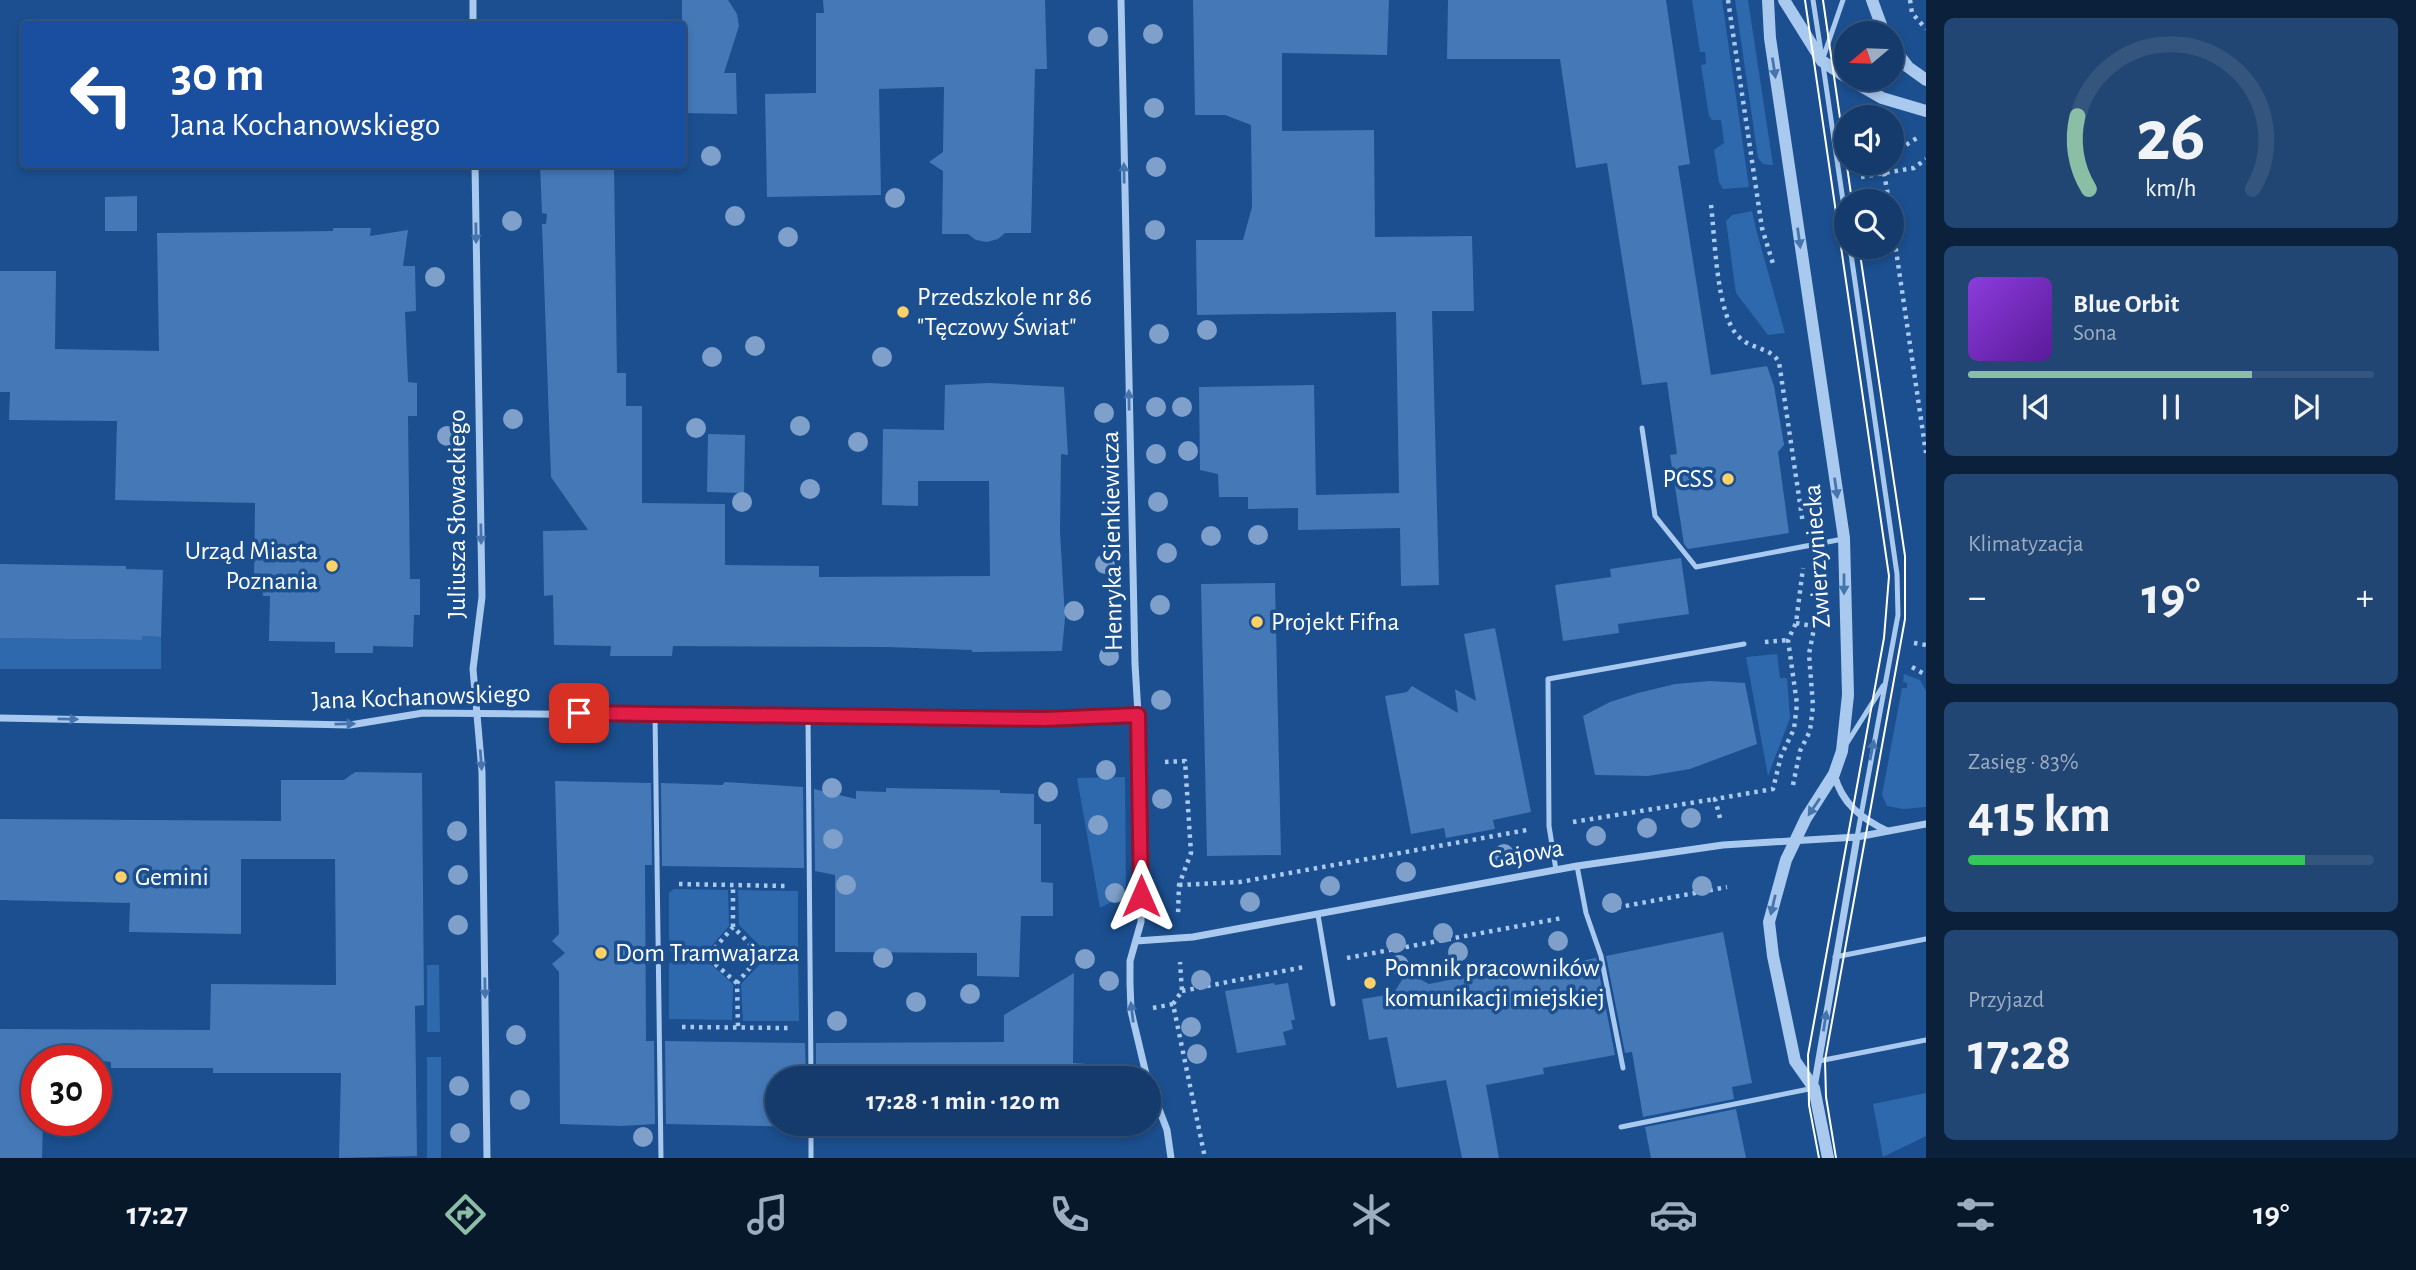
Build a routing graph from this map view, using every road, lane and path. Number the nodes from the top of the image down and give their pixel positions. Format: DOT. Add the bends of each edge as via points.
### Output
graph roads {
  1 [pos="472,0"];
  2 [pos="1121,0"];
  3 [pos="1728,0"];
  4 [pos="1768,0"];
  5 [pos="1784,0"];
  6 [pos="1813,0"];
  7 [pos="1843,0"];
  8 [pos="1872,0"];
  9 [pos="1910,0"];
  10 [pos="473,21"];
  11 [pos="1880,21"];
  12 [pos="1926,29"];
  13 [pos="1822,61"];
  14 [pos="1904,62"];
  15 [pos="1834,69"];
  16 [pos="1926,80"];
  17 [pos="1870,91"];
  18 [pos="1926,111"];
  19 [pos="1926,128"];
  20 [pos="1904,148"];
  21 [pos="1926,159"];
  22 [pos="475,168"];
  23 [pos="1904,170"];
  24 [pos="1873,175"];
  25 [pos="1857,178"];
  26 [pos="1841,189"];
  27 [pos="1852,259"];
  28 [pos="1897,259"];
  29 [pos="1776,274"];
  30 [pos="1642,428"];
  31 [pos="1926,453"];
  32 [pos="1844,538"];
  33 [pos="1821,605"];
  34 [pos="1796,623"];
  35 [pos="1813,626"];
  36 [pos="1820,627"];
  37 [pos="1744,644"];
  38 [pos="1905,666"];
  39 [pos="1926,675"];
  40 [pos="1885,683"];
  41 [pos="477,714"];
  42 [pos="655,714"];
  43 [pos="1138,715"];
  44 [pos="808,716"];
  45 [pos="0,718"];
  46 [pos="1842,751"];
  47 [pos="1158,762"];
  48 [pos="1834,775"];
  49 [pos="1715,799"];
  50 [pos="1860,816"];
  51 [pos="1926,824"];
  52 [pos="1549,826"];
  53 [pos="1888,832"];
  54 [pos="1857,837"];
  55 [pos="1796,841"];
  56 [pos="1577,866"];
  57 [pos="1556,870"];
  58 [pos="657,884"];
  59 [pos="733,885"];
  60 [pos="1179,885"];
  61 [pos="809,886"];
  62 [pos="1727,887"];
  63 [pos="1586,913"];
  64 [pos="1318,915"];
  65 [pos="733,927"];
  66 [pos="1178,939"];
  67 [pos="1926,939"];
  68 [pos="1136,941"];
  69 [pos="1835,957"];
  70 [pos="1326,963"];
  71 [pos="737,983"];
  72 [pos="1182,991"];
  73 [pos="1173,1004"];
  74 [pos="1333,1004"];
  75 [pos="1131,1011"];
  76 [pos="659,1026"];
  77 [pos="738,1028"];
  78 [pos="810,1028"];
  79 [pos="1926,1040"];
  80 [pos="1819,1061"];
  81 [pos="811,1066"];
  82 [pos="1145,1066"];
  83 [pos="1623,1068"];
  84 [pos="1814,1088"];
  85 [pos="1161,1114"];
  86 [pos="1621,1127"];
  87 [pos="811,1136"];
  88 [pos="487,1158"];
  89 [pos="661,1158"];
  90 [pos="811,1158"];
  91 [pos="1171,1158"];
  92 [pos="1205,1158"];
  93 [pos="1828,1158"];
  1 -- 10 [label="street"];
  43 -- 2 [label="street, Henryka Sienkiewicza, one-way"];
  3 -- 29 [label="path" via="1762,228"];
  4 -- 32 [label="street, Zwierzyniecka, one-way"];
  5 -- 13 [label="street"];
  6 -- 13 [label="lane"];
  7 -- 13 [label="lane"];
  8 -- 11 [label="street"];
  9 -- 12 [label="path" via="1912,13"];
  13 -- 15 [label="street"];
  13 -- 26 [label="lane"];
  14 -- 16 [label="street"];
  17 -- 18 [label="street"];
  19 -- 20 [label="path"];
  21 -- 23 [label="path"];
  22 -- 41 [label="street, Juliusza Słowackiego, one-way" via="482,597 473,661"];
  24 -- 25 [label="path"];
  27 -- 40 [label="lane" via="1897,559 1898,615"];
  28 -- 31 [label="path"];
  30 -- 32 [label="lane" via="1655,516 1696,567"];
  32 -- 46 [label="street, Zwierzyniecka, one-way" via="1848,695"];
  33 -- 35 [label="path"];
  34 -- 35 [label="path"];
  35 -- 36 [label="path"];
  35 -- 55 [label="path" via="1810,731 1794,771 1791,797 1789,826"];
  37 -- 52 [label="lane" via="1548,679"];
  38 -- 39 [label="path"];
  40 -- 46 [label="lane"];
  50 -- 40 [label="lane, one-way"];
  41 -- 42 [label="street, Jana Kochanowskiego"];
  45 -- 41 [label="street, Jana Kochanowskiego, one-way" via="351,725 423,713"];
  41 -- 88 [label="street, Juliusza Słowackiego, one-way" via="482,772"];
  42 -- 44 [label="street, Jana Kochanowskiego"];
  42 -- 58 [label="lane"];
  43 -- 44 [label="street, Jana Kochanowskiego" via="1045,719"];
  43 -- 68 [label="street, Henryka Sienkiewicza" via="1141,922"];
  44 -- 61 [label="lane"];
  46 -- 48 [label="street, Zwierzyniecka"];
  47 -- 60 [label="path" via="1185,761 1191,853"];
  48 -- 50 [label="street" via="1846,802"];
  48 -- 55 [label="street, Zwierzyniecka, one-way"];
  49 -- 52 [label="path"];
  50 -- 53 [label="street"];
  50 -- 54 [label="lane"];
  51 -- 53 [label="street, Gajowa"];
  52 -- 57 [label="lane"];
  52 -- 60 [label="path" via="1240,882"];
  53 -- 54 [label="street, Gajowa"];
  54 -- 55 [label="street, Gajowa"];
  54 -- 69 [label="street, Zwierzyniecka"];
  55 -- 56 [label="street, Gajowa" via="1723,845"];
  55 -- 84 [label="street, Zwierzyniecka, one-way" via="1769,922 1795,1061"];
  56 -- 57 [label="street, Gajowa"];
  56 -- 63 [label="lane"];
  57 -- 64 [label="street, Gajowa"];
  58 -- 59 [label="path"];
  58 -- 76 [label="lane"];
  59 -- 61 [label="path"];
  59 -- 65 [label="path"];
  60 -- 66 [label="path"];
  61 -- 78 [label="lane"];
  62 -- 63 [label="path"];
  63 -- 70 [label="path"];
  63 -- 83 [label="lane" via="1601,956"];
  64 -- 66 [label="street, Gajowa"];
  64 -- 70 [label="lane"];
  65 -- 71 [label="path" via="761,955"];
  65 -- 71 [label="path" via="707,957"];
  66 -- 68 [label="street, Gajowa"];
  66 -- 72 [label="path"];
  67 -- 69 [label="lane"];
  68 -- 75 [label="street, Henryka Sienkiewicza" via="1130,961"];
  80 -- 69 [label="street, Zwierzyniecka, one-way"];
  70 -- 72 [label="path"];
  70 -- 74 [label="lane"];
  71 -- 77 [label="path"];
  72 -- 73 [label="path"];
  73 -- 75 [label="path"];
  73 -- 92 [label="path"];
  75 -- 82 [label="street, Henryka Sienkiewicza"];
  76 -- 77 [label="path"];
  76 -- 89 [label="lane"];
  77 -- 78 [label="path"];
  78 -- 81 [label="lane"];
  79 -- 80 [label="lane"];
  80 -- 84 [label="street, Zwierzyniecka"];
  84 -- 86 [label="lane"];
  84 -- 93 [label="street, Zwierzyniecka"];
  85 -- 91 [label="street, Henryka Sienkiewicza"];
  87 -- 90 [label="lane"];
}
